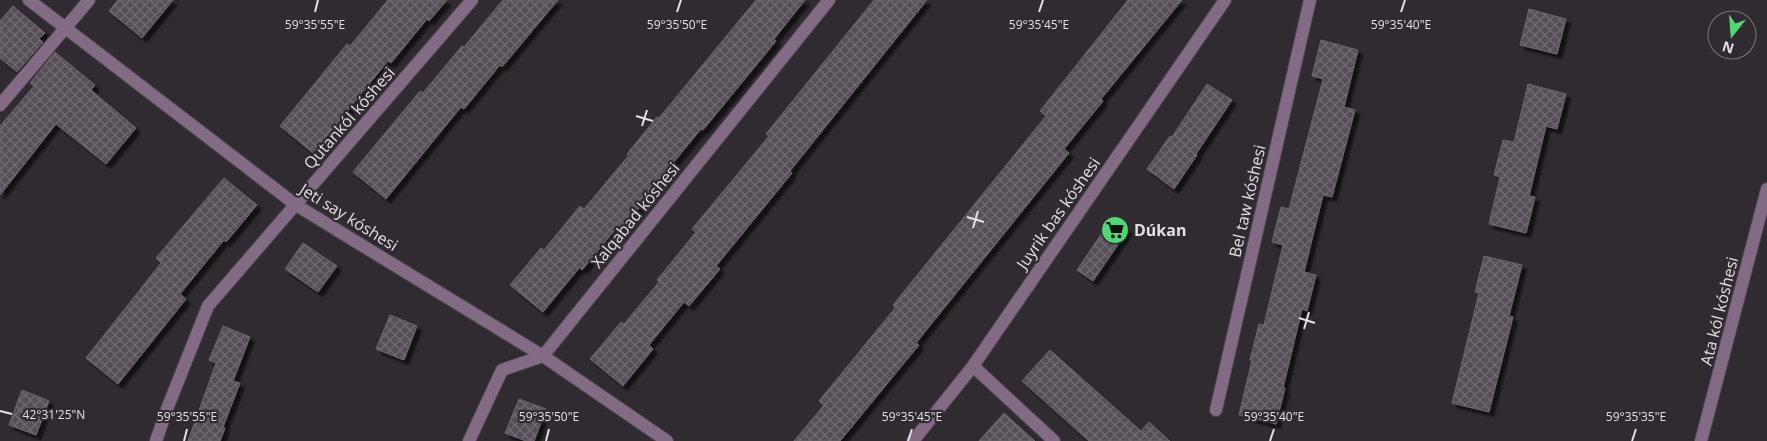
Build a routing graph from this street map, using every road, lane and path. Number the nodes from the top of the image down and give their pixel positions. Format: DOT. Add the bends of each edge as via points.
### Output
graph roads {
  1 [pos="29,0"];
  2 [pos="89,0"];
  3 [pos="472,0"];
  4 [pos="828,0"];
  5 [pos="1225,0"];
  6 [pos="1310,0"];
  7 [pos="65,27"];
  8 [pos="0,105"];
  9 [pos="1767,189"];
  10 [pos="296,205"];
  11 [pos="543,356"];
  12 [pos="972,366"];
  13 [pos="1216,410"];
  14 [pos="156,441"];
  15 [pos="469,441"];
  16 [pos="667,441"];
  17 [pos="913,441"];
  18 [pos="1054,441"];
  19 [pos="1701,441"];
  1 -- 7 [label="street, Jeti say kóshesi"];
  2 -- 7 [label="street"];
  3 -- 10 [label="street, Qutankól kóshesi"];
  4 -- 11 [label="street, Xalqabad kóshesi"];
  5 -- 12 [label="street, Juyrik bas kóshesi"];
  6 -- 13 [label="street, Bel taw kóshesi"];
  7 -- 8 [label="street"];
  7 -- 10 [label="street, Jeti say kóshesi"];
  9 -- 19 [label="street, Ata kól kóshesi"];
  10 -- 11 [label="street, Jeti say kóshesi"];
  10 -- 14 [label="street, Qutankól kóshesi" via="208,306"];
  11 -- 15 [label="street" via="502,370"];
  11 -- 16 [label="street, Jeti say kóshesi"];
  12 -- 17 [label="street, Juyrik bas kóshesi"];
  12 -- 18 [label="street"];
}
